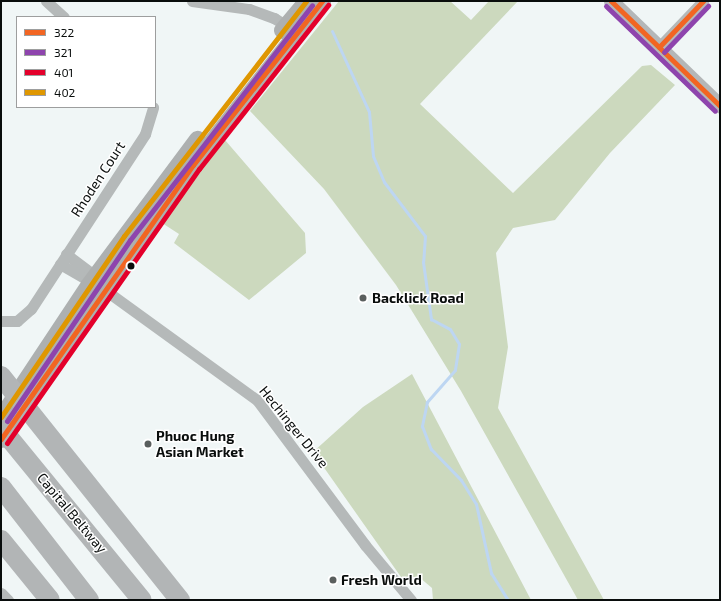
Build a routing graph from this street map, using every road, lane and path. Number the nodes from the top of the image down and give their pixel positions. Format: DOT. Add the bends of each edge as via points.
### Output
graph roads {
  1 [pos="46,1"];
  2 [pos="192,1"];
  3 [pos="306,1"];
  4 [pos="322,1"];
  5 [pos="611,1"];
  6 [pos="704,1"];
  7 [pos="63,16"];
  8 [pos="291,29"];
  9 [pos="659,47"];
  10 [pos="720,106"];
  11 [pos="153,108"];
  12 [pos="66,254"];
  13 [pos="60,264"];
  14 [pos="96,283"];
  15 [pos="1,321"];
  16 [pos="1,376"];
  17 [pos="1,417"];
  18 [pos="1,428"];
  19 [pos="1,439"];
  20 [pos="21,452"];
  21 [pos="1,487"];
  22 [pos="1,540"];
  23 [pos="1,593"];
  24 [pos="8,600"];
  25 [pos="50,600"];
  26 [pos="90,600"];
  27 [pos="129,600"];
  28 [pos="142,600"];
  29 [pos="180,600"];
  30 [pos="411,600"];
  1 -- 7 [label="street"];
  2 -- 8 [label="street" via="249,10"];
  3 -- 8 [label="main road"];
  4 -- 8 [label="main road"];
  5 -- 9 [label="street"];
  6 -- 9 [label="street"];
  8 -- 14 [label="main road"];
  9 -- 10 [label="street"];
  11 -- 12 [label="street, Rhoden Court" via="145,134"];
  12 -- 13 [label="street, Rhoden Court"];
  12 -- 14 [label="street"];
  13 -- 14 [label="street"];
  13 -- 15 [label="street, Rhoden Court" via="25,316 10,322"];
  14 -- 17 [label="main road"];
  14 -- 19 [label="main road"];
  14 -- 30 [label="street, Hechinger Drive" via="257,400 365,545"];
  16 -- 29 [label="highway"];
  18 -- 20 [label="highway, Capital Beltway"];
  20 -- 27 [label="highway"];
  20 -- 28 [label="highway, Capital Beltway"];
  21 -- 26 [label="highway"];
  22 -- 25 [label="highway"];
  23 -- 24 [label="street"];
}
